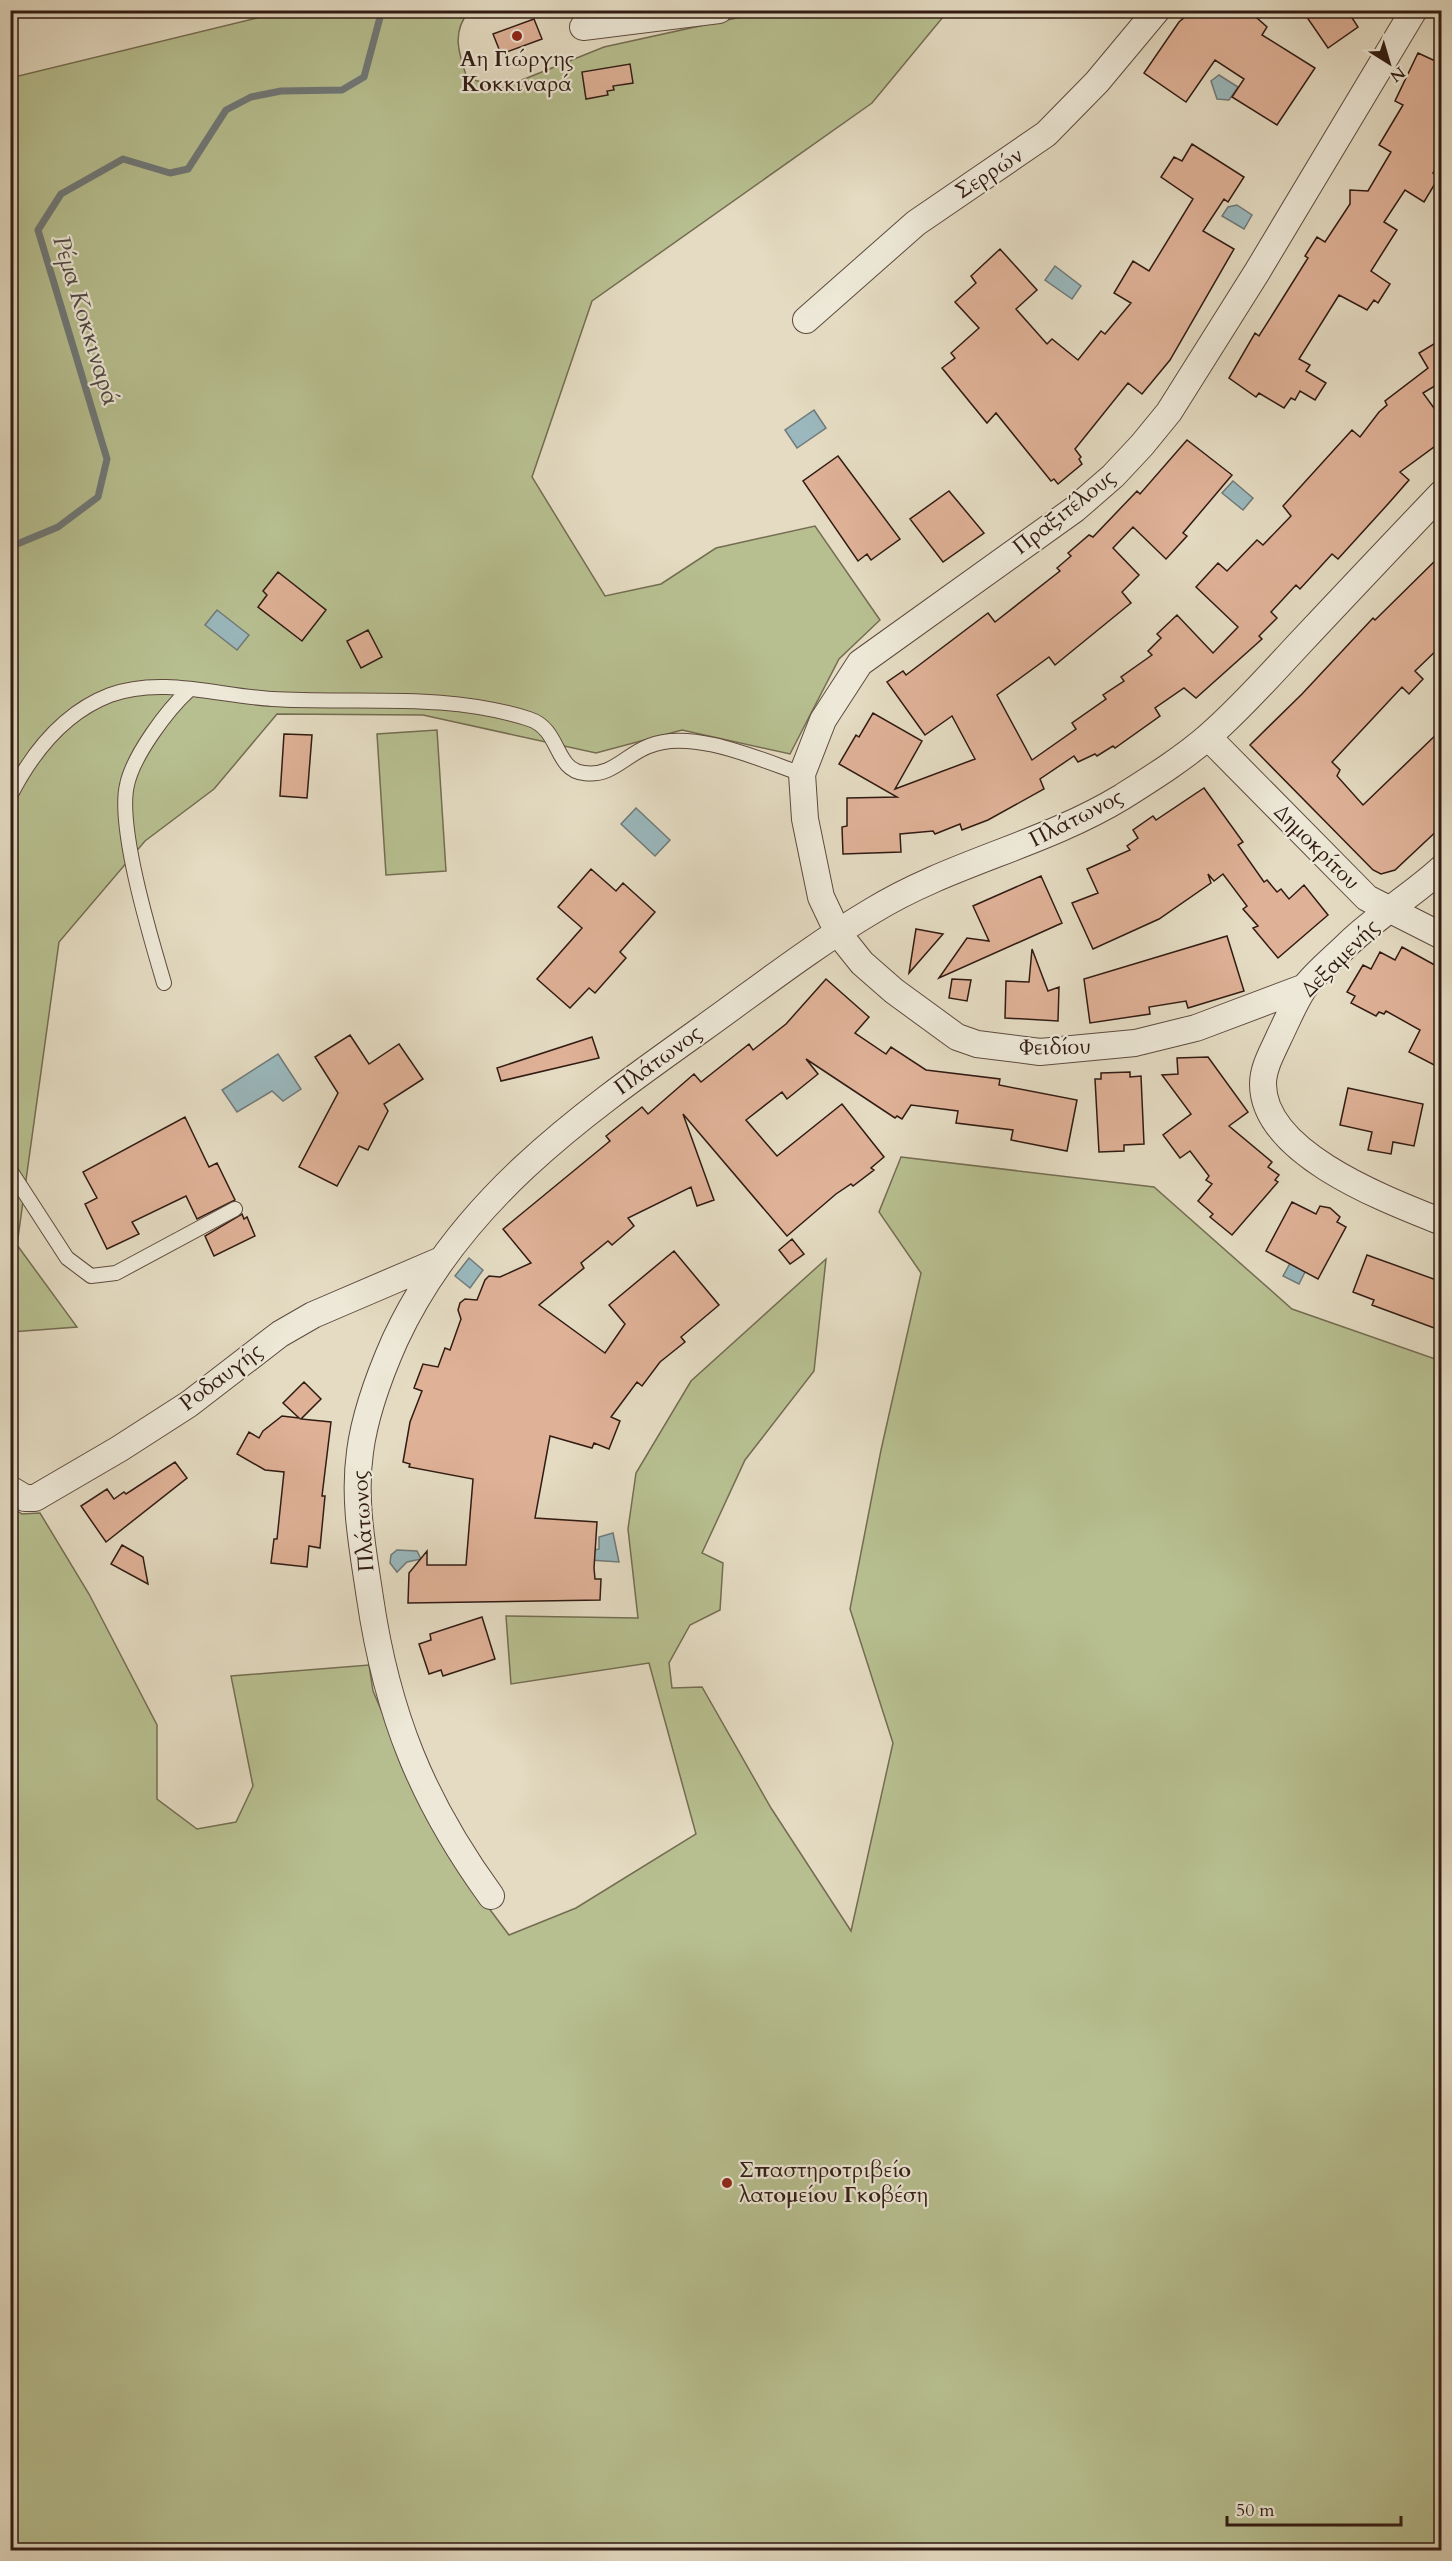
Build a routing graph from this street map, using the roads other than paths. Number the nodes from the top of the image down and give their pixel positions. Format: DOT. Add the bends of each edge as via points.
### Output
graph roads {
  1 [pos="719,10"];
  2 [pos="1157,10"];
  3 [pos="1414,10"];
  4 [pos="583,27"];
  5 [pos="806,320"];
  6 [pos="1442,493"];
  7 [pos="189,690"];
  8 [pos="1209,737"];
  9 [pos="802,774"];
  10 [pos="12,790"];
  11 [pos="1442,868"];
  12 [pos="1389,911"];
  13 [pos="838,933"];
  14 [pos="1442,936"];
  15 [pos="164,983"];
  16 [pos="1305,987"];
  17 [pos="10,1170"];
  18 [pos="235,1209"];
  19 [pos="1442,1222"];
  20 [pos="439,1261"];
  21 [pos="10,1489"];
  22 [pos="491,1896"];
  1 -- 4 [label="street"];
  2 -- 5 [label="street, Σερρών" via="1097,82 1046,134 916,223"];
  3 -- 9 [label="street, Πραξιτέλους" via="1257,272 1169,412 1142,446 1075,509 860,663 823,720"];
  6 -- 8 [label="street, Πλάτωνος"];
  7 -- 9 [label="lane" via="271,699 448,702 502,710 536,721 550,733 564,763 584,773 611,770 649,746 670,741 702,743"];
  7 -- 10 [label="lane" via="131,690 109,696 52,732"];
  7 -- 15 [label="lane" via="169,708 152,734 127,783 124,801 129,841"];
  8 -- 12 [label="street, Δημοκρίτου" via="1367,898"];
  8 -- 13 [label="street, Πλάτωνος" via="1119,799 1008,851 909,890"];
  9 -- 13 [label="street, Πραξιτέλους" via="805,819 821,897"];
  11 -- 12 [label="street, Δεξαμενής"];
  12 -- 14 [label="street, Δημοκρίτου"];
  12 -- 16 [label="street, Δεξαμενής"];
  13 -- 16 [label="street, Φειδίου" via="862,963 957,1037 1040,1052 1135,1043 1196,1028"];
  13 -- 20 [label="street, Πλάτωνος" via="572,1125 481,1209"];
  16 -- 19 [label="street, Δεξαμενής" via="1267,1064 1263,1082 1268,1113 1299,1149 1321,1164"];
  17 -- 18 [label="lane" via="66,1258 92,1276 116,1273"];
  20 -- 21 [label="street, Ροδαυγής" via="314,1315 280,1334 189,1404 35,1498 25,1498"];
  20 -- 22 [label="street, Πλάτωνος" via="381,1370 366,1416 357,1490 360,1528 375,1629 398,1723 436,1811"];
}
